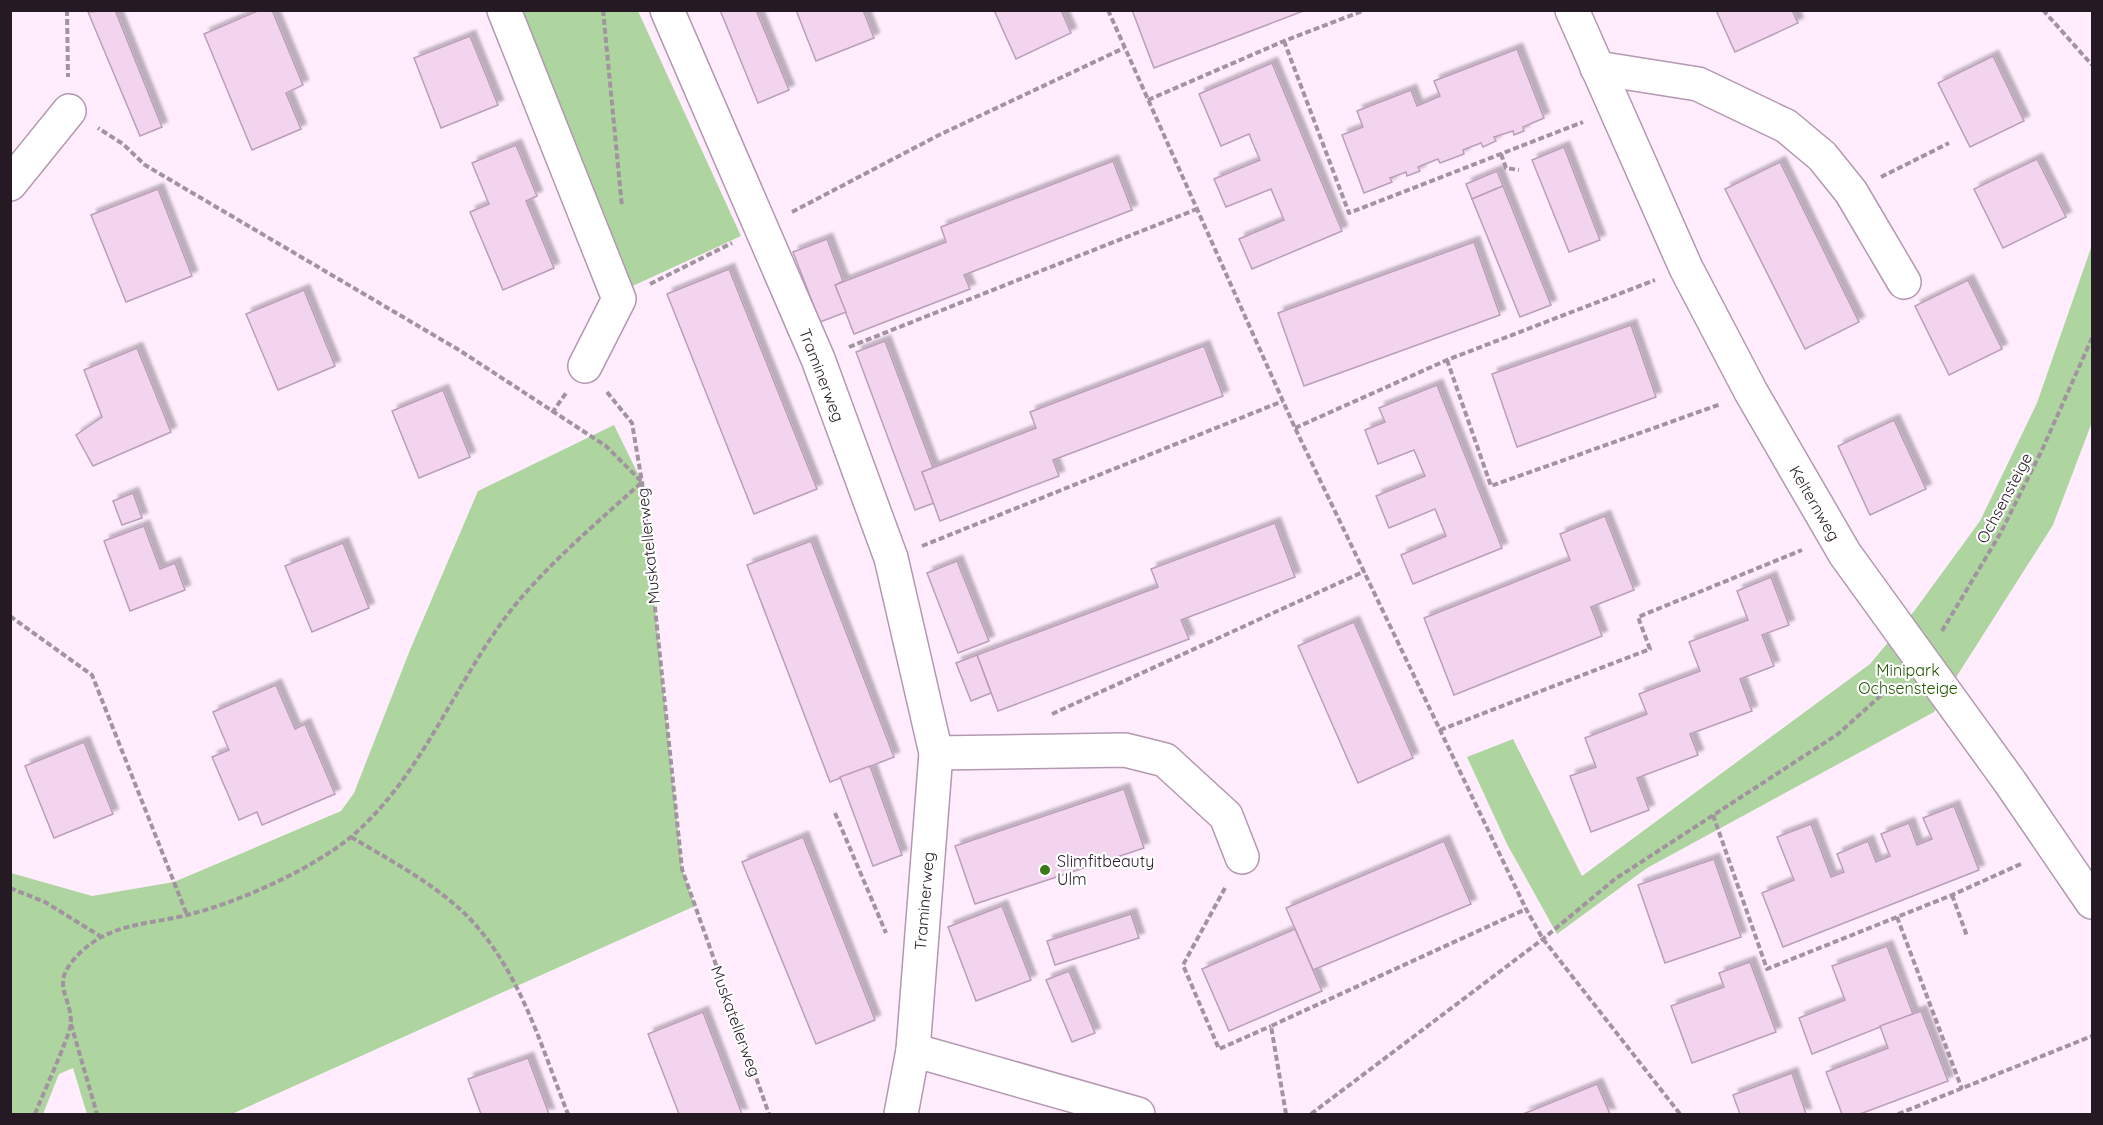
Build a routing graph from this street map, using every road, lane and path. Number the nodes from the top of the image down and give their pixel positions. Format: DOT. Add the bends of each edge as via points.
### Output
graph roads {
  1 [pos="67,10"];
  2 [pos="504,10"];
  3 [pos="603,10"];
  4 [pos="667,10"];
  5 [pos="1108,10"];
  6 [pos="1365,10"];
  7 [pos="1572,10"];
  8 [pos="2043,10"];
  9 [pos="1284,41"];
  10 [pos="1124,48"];
  11 [pos="2092,65"];
  12 [pos="1597,68"];
  13 [pos="1148,100"];
  14 [pos="1614,109"];
  15 [pos="69,111"];
  16 [pos="1949,143"];
  17 [pos="123,144"];
  18 [pos="1501,154"];
  19 [pos="1519,170"];
  20 [pos="10,184"];
  21 [pos="1851,192"];
  22 [pos="1197,209"];
  23 [pos="622,210"];
  24 [pos="761,229"];
  25 [pos="1686,268"];
  26 [pos="1904,282"];
  27 [pos="619,298"];
  28 [pos="2092,338"];
  29 [pos="818,359"];
  30 [pos="1447,360"];
  31 [pos="585,366"];
  32 [pos="1751,392"];
  33 [pos="1283,401"];
  34 [pos="1295,428"];
  35 [pos="642,482"];
  36 [pos="1830,528"];
  37 [pos="891,558"];
  38 [pos="1365,571"];
  39 [pos="10,616"];
  40 [pos="1921,660"];
  41 [pos="1440,730"];
  42 [pos="1034,750"];
  43 [pos="936,753"];
  44 [pos="836,813"];
  45 [pos="1713,815"];
  46 [pos="351,837"];
  47 [pos="2057,848"];
  48 [pos="1242,857"];
  49 [pos="10,888"];
  50 [pos="1952,895"];
  51 [pos="2092,902"];
  52 [pos="1526,909"];
  53 [pos="187,915"];
  54 [pos="1897,917"];
  55 [pos="100,936"];
  56 [pos="1967,936"];
  57 [pos="1543,939"];
  58 [pos="889,942"];
  59 [pos="71,1023"];
  60 [pos="1271,1026"];
  61 [pos="2092,1036"];
  62 [pos="913,1050"];
  63 [pos="1962,1089"];
  64 [pos="1905,1113"];
  65 [pos="35,1114"];
  66 [pos="97,1114"];
  67 [pos="568,1114"];
  68 [pos="769,1114"];
  69 [pos="901,1114"];
  70 [pos="1138,1114"];
  71 [pos="1286,1114"];
  72 [pos="1311,1114"];
  73 [pos="1680,1114"];
  74 [pos="1898,1114"];
  1 -- 15 [label="path"];
  2 -- 27 [label="street"];
  3 -- 23 [label="path"];
  4 -- 24 [label="street, Traminerweg"];
  5 -- 10 [label="path"];
  6 -- 9 [label="path"];
  7 -- 12 [label="street, Kelternweg"];
  8 -- 11 [label="path"];
  9 -- 13 [label="path"];
  9 -- 18 [label="path" via="1350,213"];
  10 -- 13 [label="path"];
  10 -- 24 [label="path" via="939,135"];
  12 -- 14 [label="street, Kelternweg"];
  12 -- 21 [label="street" via="1698,84 1738,102 1786,126 1822,156"];
  13 -- 22 [label="path"];
  14 -- 18 [label="path"];
  14 -- 25 [label="street, Kelternweg"];
  15 -- 20 [label="street"];
  16 -- 21 [label="path"];
  17 -- 35 [label="path" via="146,165 459,350 606,446"];
  18 -- 19 [label="path" via="1506,168"];
  21 -- 26 [label="street"];
  22 -- 29 [label="path"];
  22 -- 33 [label="path"];
  24 -- 27 [label="path"];
  24 -- 29 [label="street, Traminerweg"];
  25 -- 30 [label="path"];
  25 -- 32 [label="street, Kelternweg"];
  27 -- 31 [label="street"];
  28 -- 40 [label="path, Ochsensteige" via="2000,534 1946,626"];
  29 -- 37 [label="street, Traminerweg"];
  30 -- 32 [label="path" via="1491,486"];
  30 -- 34 [label="path"];
  31 -- 35 [label="path, Muskatellerweg" via="632,423"];
  32 -- 36 [label="street, Kelternweg"];
  33 -- 34 [label="path"];
  33 -- 37 [label="path"];
  34 -- 38 [label="path"];
  35 -- 46 [label="path" via="509,613 385,802"];
  35 -- 68 [label="path, Muskatellerweg" via="682,869"];
  36 -- 40 [label="street, Kelternweg"];
  36 -- 41 [label="path" via="1809,547 1638,616 1650,649"];
  37 -- 43 [label="street, Traminerweg"];
  38 -- 41 [label="path"];
  38 -- 42 [label="path" via="1040,720"];
  39 -- 53 [label="path" via="92,675"];
  40 -- 45 [label="path, Ochsensteige" via="1838,734"];
  40 -- 47 [label="street, Kelternweg"];
  41 -- 52 [label="path"];
  42 -- 43 [label="street"];
  42 -- 48 [label="street" via="1125,750 1165,760 1226,816"];
  43 -- 62 [label="street, Traminerweg"];
  44 -- 58 [label="path"];
  45 -- 54 [label="path" via="1767,969"];
  45 -- 57 [label="path, Ochsensteige" via="1615,879"];
  46 -- 53 [label="path" via="270,884"];
  46 -- 67 [label="path" via="418,878 460,909 486,936 508,969"];
  47 -- 50 [label="path"];
  47 -- 51 [label="street, Kelternweg"];
  48 -- 60 [label="path" via="1183,965 1219,1049"];
  49 -- 55 [label="path" via="45,902"];
  50 -- 54 [label="path"];
  50 -- 56 [label="path"];
  52 -- 57 [label="path"];
  52 -- 60 [label="path"];
  53 -- 55 [label="path" via="118,928"];
  54 -- 63 [label="path"];
  55 -- 59 [label="path" via="74,959 63,976 63,994"];
  57 -- 72 [label="path, Ochsensteige"];
  57 -- 73 [label="path"];
  59 -- 65 [label="path"];
  59 -- 66 [label="path"];
  60 -- 71 [label="path"];
  61 -- 63 [label="path"];
  62 -- 69 [label="street, Traminerweg"];
  62 -- 70 [label="street"];
  63 -- 64 [label="path"];
  64 -- 74 [label="path"];
}
